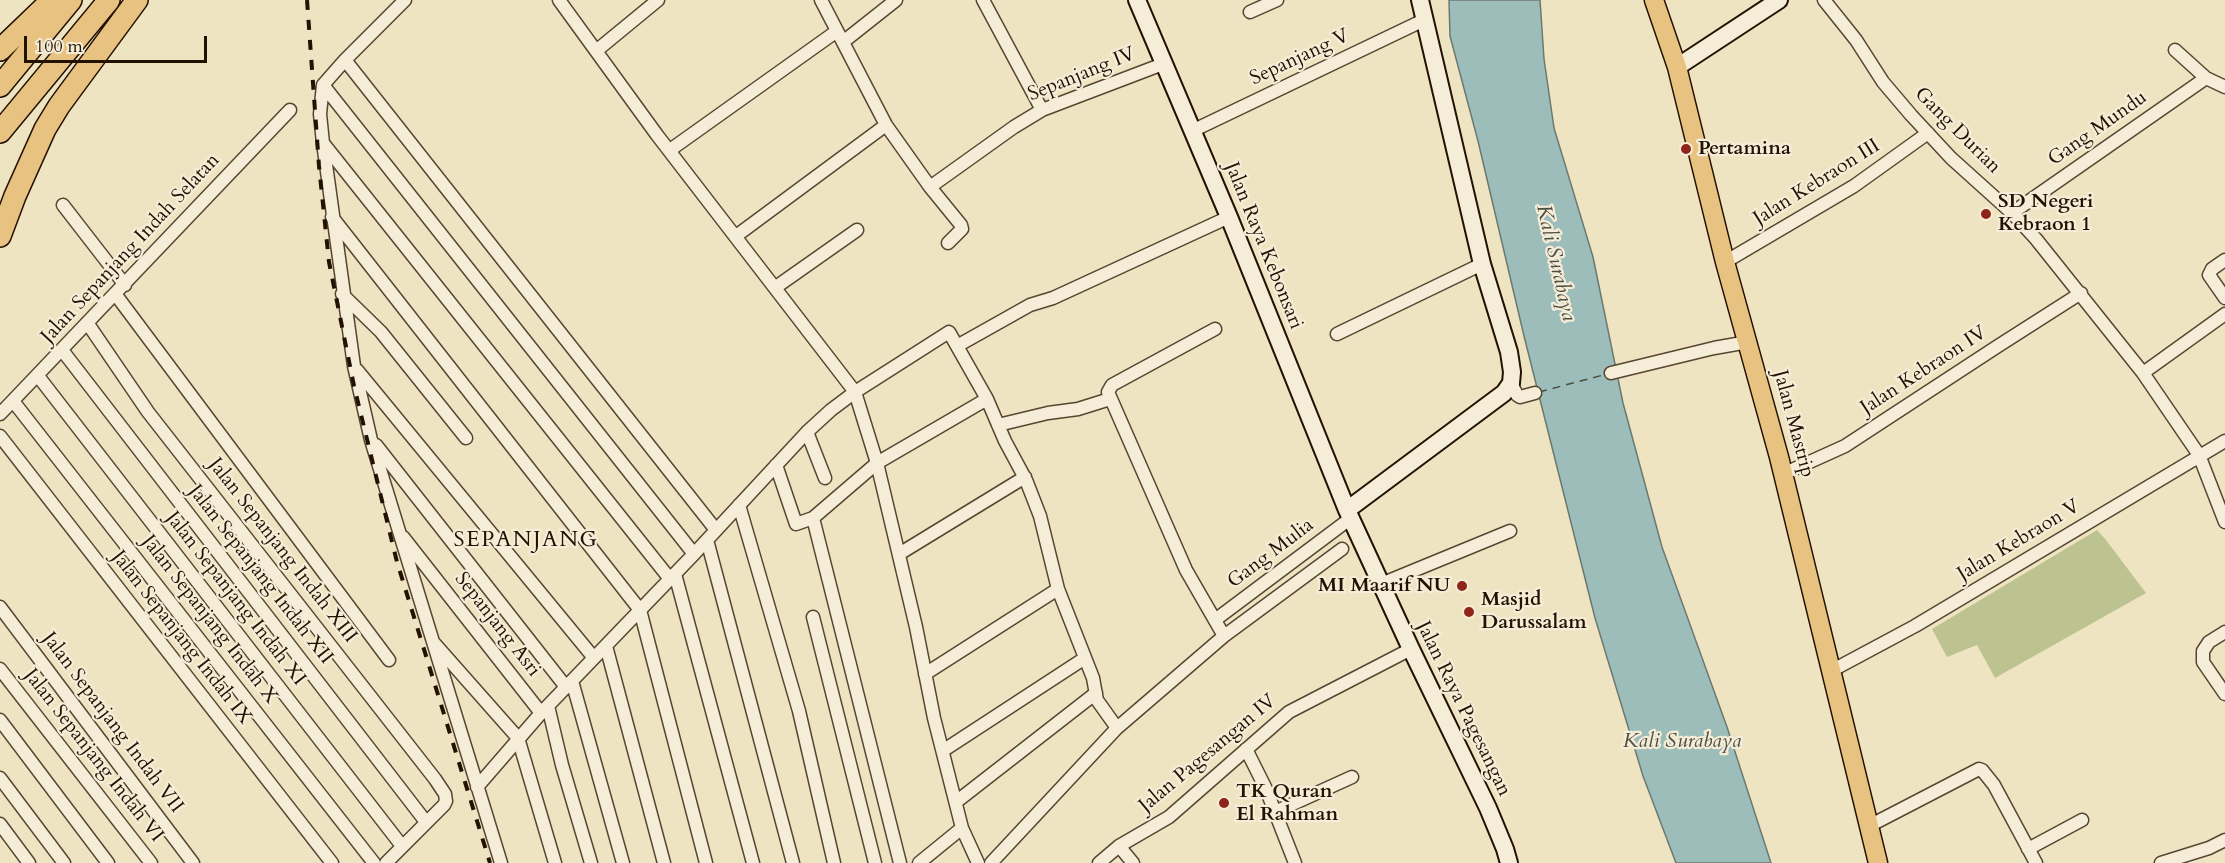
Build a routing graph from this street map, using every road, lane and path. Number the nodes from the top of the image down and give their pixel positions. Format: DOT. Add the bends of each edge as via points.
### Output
graph roads {
  1 [pos="52,0"];
  2 [pos="71,0"];
  3 [pos="109,0"];
  4 [pos="137,0"];
  5 [pos="405,0"];
  6 [pos="559,0"];
  7 [pos="658,0"];
  8 [pos="821,0"];
  9 [pos="896,0"];
  10 [pos="982,0"];
  11 [pos="1137,0"];
  12 [pos="1277,0"];
  13 [pos="1420,0"];
  14 [pos="1654,0"];
  15 [pos="1779,0"];
  16 [pos="1824,0"];
  17 [pos="1250,12"];
  18 [pos="1424,20"];
  19 [pos="840,36"];
  20 [pos="0,50"];
  21 [pos="2175,50"];
  22 [pos="596,51"];
  23 [pos="345,60"];
  24 [pos="1163,64"];
  25 [pos="1677,67"];
  26 [pos="2206,78"];
  27 [pos="324,85"];
  28 [pos="0,86"];
  29 [pos="2225,87"];
  30 [pos="290,110"];
  31 [pos="1042,110"];
  32 [pos="886,124"];
  33 [pos="1191,131"];
  34 [pos="0,132"];
  35 [pos="1928,133"];
  36 [pos="323,143"];
  37 [pos="670,150"];
  38 [pos="930,188"];
  39 [pos="63,205"];
  40 [pos="2012,213"];
  41 [pos="332,216"];
  42 [pos="1229,217"];
  43 [pos="857,230"];
  44 [pos="0,236"];
  45 [pos="736,236"];
  46 [pos="948,243"];
  47 [pos="2225,260"];
  48 [pos="1725,262"];
  49 [pos="1482,264"];
  50 [pos="125,285"];
  51 [pos="776,286"];
  52 [pos="2081,293"];
  53 [pos="342,294"];
  54 [pos="116,295"];
  55 [pos="2225,298"];
  56 [pos="2225,314"];
  57 [pos="88,324"];
  58 [pos="1215,329"];
  59 [pos="1337,334"];
  60 [pos="1748,342"];
  61 [pos="957,346"];
  62 [pos="62,351"];
  63 [pos="354,366"];
  64 [pos="1611,373"];
  65 [pos="2143,373"];
  66 [pos="38,376"];
  67 [pos="1511,382"];
  68 [pos="855,392"];
  69 [pos="1535,393"];
  70 [pos="987,399"];
  71 [pos="1110,399"];
  72 [pos="13,401"];
  73 [pos="0,414"];
  74 [pos="999,425"];
  75 [pos="807,432"];
  76 [pos="0,436"];
  77 [pos="466,438"];
  78 [pos="371,440"];
  79 [pos="2225,441"];
  80 [pos="2199,455"];
  81 [pos="877,463"];
  82 [pos="776,465"];
  83 [pos="1783,474"];
  84 [pos="1025,477"];
  85 [pos="825,478"];
  86 [pos="739,505"];
  87 [pos="1349,514"];
  88 [pos="813,518"];
  89 [pos="2225,522"];
  90 [pos="716,530"];
  91 [pos="1510,531"];
  92 [pos="399,534"];
  93 [pos="707,540"];
  94 [pos="1342,549"];
  95 [pos="694,554"];
  96 [pos="899,554"];
  97 [pos="672,576"];
  98 [pos="1381,584"];
  99 [pos="1058,589"];
  100 [pos="640,610"];
  101 [pos="2,613"];
  102 [pos="813,617"];
  103 [pos="1215,620"];
  104 [pos="2225,632"];
  105 [pos="1224,636"];
  106 [pos="431,640"];
  107 [pos="606,646"];
  108 [pos="1411,649"];
  109 [pos="594,658"];
  110 [pos="1085,658"];
  111 [pos="389,660"];
  112 [pos="2,671"];
  113 [pos="1831,671"];
  114 [pos="925,674"];
  115 [pos="569,684"];
  116 [pos="1096,693"];
  117 [pos="2225,694"];
  118 [pos="544,710"];
  119 [pos="0,720"];
  120 [pos="1117,728"];
  121 [pos="518,738"];
  122 [pos="1246,749"];
  123 [pos="944,750"];
  124 [pos="1352,777"];
  125 [pos="0,778"];
  126 [pos="477,787"];
  127 [pos="956,802"];
  128 [pos="1275,812"];
  129 [pos="2082,820"];
  130 [pos="426,822"];
  131 [pos="0,824"];
  132 [pos="1869,826"];
  133 [pos="962,828"];
  134 [pos="2225,840"];
  135 [pos="402,846"];
  136 [pos="1119,846"];
  137 [pos="2028,849"];
  138 [pos="29,863"];
  139 [pos="64,863"];
  140 [pos="108,863"];
  141 [pos="151,863"];
  142 [pos="193,863"];
  143 [pos="332,863"];
  144 [pos="374,863"];
  145 [pos="386,863"];
  146 [pos="501,863"];
  147 [pos="555,863"];
  148 [pos="591,863"];
  149 [pos="623,863"];
  150 [pos="664,863"];
  151 [pos="706,863"];
  152 [pos="753,863"];
  153 [pos="793,863"];
  154 [pos="834,863"];
  155 [pos="875,863"];
  156 [pos="900,863"];
  157 [pos="919,863"];
  158 [pos="978,863"];
  159 [pos="990,863"];
  160 [pos="1099,863"];
  161 [pos="1133,863"];
  162 [pos="1295,863"];
  163 [pos="1509,863"];
  164 [pos="1878,863"];
  165 [pos="2036,863"];
  166 [pos="2161,863"];
  1 -- 20 [label="highway"];
  2 -- 28 [label="highway"];
  3 -- 34 [label="highway"];
  4 -- 44 [label="highway" via="54,113"];
  5 -- 23 [label="street"];
  6 -- 22 [label="street"];
  7 -- 22 [label="street"];
  8 -- 19 [label="street"];
  9 -- 19 [label="street"];
  10 -- 31 [label="street"];
  11 -- 24 [label="main road, Jalan Raya Kebonsari"];
  12 -- 17 [label="street"];
  13 -- 18 [label="main road"];
  14 -- 25 [label="main road, Jalan Mastrip"];
  15 -- 25 [label="main road"];
  16 -- 35 [label="street, Gang Durian" via="1883,82"];
  18 -- 33 [label="street, Sepanjang V"];
  18 -- 49 [label="main road"];
  19 -- 32 [label="street"];
  19 -- 37 [label="street"];
  21 -- 26 [label="street"];
  22 -- 37 [label="street"];
  23 -- 27 [label="street"];
  23 -- 90 [label="street"];
  24 -- 31 [label="street, Sepanjang IV"];
  24 -- 33 [label="main road, Jalan Raya Kebonsari"];
  25 -- 48 [label="main road, Jalan Mastrip"];
  26 -- 29 [label="street"];
  26 -- 40 [label="street, Gang Mundu"];
  27 -- 36 [label="street" via="320,114"];
  27 -- 95 [label="street"];
  30 -- 50 [label="street, Jalan Sepanjang Indah Selatan"];
  31 -- 38 [label="street, Sepanjang IV"];
  32 -- 38 [label="street"];
  32 -- 45 [label="street"];
  33 -- 42 [label="main road, Jalan Raya Kebonsari"];
  35 -- 40 [label="street, Gang Durian"];
  35 -- 48 [label="street, Jalan Kebraon III" via="1854,186"];
  36 -- 41 [label="street"];
  36 -- 97 [label="street"];
  37 -- 45 [label="street"];
  38 -- 46 [label="street" via="962,227"];
  39 -- 50 [label="street"];
  40 -- 52 [label="street, Gang Durian"];
  41 -- 53 [label="street"];
  41 -- 100 [label="street"];
  42 -- 61 [label="street" via="1030,305"];
  42 -- 87 [label="main road, Jalan Raya Kebonsari"];
  43 -- 51 [label="street"];
  45 -- 51 [label="street"];
  47 -- 55 [label="street" via="2209,275"];
  48 -- 60 [label="main road, Jalan Mastrip"];
  49 -- 59 [label="street"];
  49 -- 67 [label="main road" via="1509,352"];
  50 -- 54 [label="street, Jalan Sepanjang Indah Selatan"];
  51 -- 68 [label="street"];
  52 -- 65 [label="street, Gang Durian"];
  52 -- 83 [label="street, Jalan Kebraon IV" via="1845,446"];
  53 -- 63 [label="street"];
  53 -- 77 [label="street" via="381,332"];
  54 -- 57 [label="street, Jalan Sepanjang Indah Selatan"];
  54 -- 111 [label="street"];
  56 -- 65 [label="street"];
  57 -- 62 [label="street, Jalan Sepanjang Indah Selatan"];
  57 -- 130 [label="street, Jalan Sepanjang Indah XIII" via="148,412 446,794 446,801"];
  58 -- 71 [label="street" via="1112,385"];
  60 -- 64 [label="street"];
  60 -- 83 [label="main road, Jalan Mastrip"];
  61 -- 68 [label="street" via="949,332"];
  61 -- 70 [label="street"];
  62 -- 66 [label="street, Jalan Sepanjang Indah Selatan"];
  62 -- 130 [label="street, Jalan Sepanjang Indah XII"];
  63 -- 78 [label="street"];
  63 -- 109 [label="street"];
  65 -- 80 [label="street, Gang Durian"];
  66 -- 72 [label="street, Jalan Sepanjang Indah Selatan"];
  66 -- 135 [label="street, Jalan Sepanjang Indah XI"];
  67 -- 69 [label="street" via="1520,397"];
  67 -- 87 [label="main road" via="1504,393"];
  68 -- 75 [label="street"];
  68 -- 81 [label="street"];
  70 -- 74 [label="street"];
  70 -- 81 [label="street"];
  71 -- 74 [label="street"];
  71 -- 103 [label="street" via="1186,570"];
  72 -- 73 [label="street, Jalan Sepanjang Indah Selatan"];
  72 -- 144 [label="street, Jalan Sepanjang Indah X"];
  74 -- 84 [label="street"];
  75 -- 82 [label="street"];
  75 -- 85 [label="street"];
  76 -- 143 [label="street, Jalan Sepanjang Indah IX"];
  78 -- 92 [label="street"];
  78 -- 115 [label="street"];
  79 -- 80 [label="street, Jalan Kebraon V"];
  80 -- 89 [label="street, Gang Durian"];
  80 -- 113 [label="street, Jalan Kebraon V" via="1915,626"];
  81 -- 88 [label="street"];
  81 -- 96 [label="street"];
  82 -- 86 [label="street"];
  82 -- 88 [label="street" via="796,524"];
  83 -- 113 [label="main road, Jalan Mastrip"];
  84 -- 96 [label="street"];
  84 -- 99 [label="street" via="1040,516"];
  86 -- 90 [label="street"];
  86 -- 154 [label="street" via="799,711"];
  87 -- 98 [label="main road, Jalan Raya Pagesangan"];
  87 -- 103 [label="street, Gang Mulia"];
  88 -- 156 [label="street"];
  90 -- 93 [label="street"];
  91 -- 98 [label="street"];
  92 -- 106 [label="street"];
  92 -- 118 [label="street, Sepanjang Asri"];
  93 -- 95 [label="street"];
  93 -- 153 [label="street"];
  94 -- 105 [label="street"];
  95 -- 97 [label="street"];
  96 -- 114 [label="street"];
  97 -- 100 [label="street"];
  97 -- 152 [label="street"];
  98 -- 108 [label="main road, Jalan Raya Pagesangan"];
  99 -- 110 [label="street"];
  99 -- 114 [label="street"];
  100 -- 107 [label="street"];
  100 -- 151 [label="street"];
  101 -- 142 [label="street, Jalan Sepanjang Indah VII"];
  102 -- 155 [label="street"];
  103 -- 105 [label="street"];
  104 -- 117 [label="street" via="2203,651 2203,662"];
  105 -- 120 [label="street"];
  106 -- 121 [label="street"];
  106 -- 126 [label="street"];
  107 -- 109 [label="street"];
  107 -- 150 [label="street"];
  108 -- 122 [label="street, Jalan Pagesangan IV" via="1289,712"];
  108 -- 163 [label="main road, Jalan Raya Pagesangan" via="1488,808"];
  109 -- 115 [label="street"];
  110 -- 116 [label="street"];
  110 -- 123 [label="street"];
  112 -- 141 [label="street, Jalan Sepanjang Indah VI"];
  113 -- 132 [label="main road, Jalan Mastrip"];
  114 -- 123 [label="street"];
  115 -- 118 [label="street"];
  115 -- 149 [label="street"];
  116 -- 120 [label="street"];
  116 -- 127 [label="street"];
  118 -- 121 [label="street"];
  118 -- 148 [label="street"];
  119 -- 140 [label="street"];
  120 -- 159 [label="street"];
  121 -- 126 [label="street"];
  121 -- 147 [label="street"];
  122 -- 128 [label="street"];
  122 -- 136 [label="street, Jalan Pagesangan IV" via="1169,817"];
  123 -- 127 [label="street"];
  124 -- 128 [label="street"];
  125 -- 139 [label="street"];
  126 -- 146 [label="street"];
  127 -- 133 [label="street"];
  128 -- 162 [label="street"];
  129 -- 137 [label="street"];
  130 -- 135 [label="street"];
  131 -- 138 [label="street"];
  132 -- 137 [label="street" via="1978,769 1994,785"];
  132 -- 164 [label="main road, Jalan Mastrip"];
  133 -- 157 [label="street"];
  133 -- 158 [label="street"];
  134 -- 166 [label="street"];
  135 -- 145 [label="street"];
  136 -- 160 [label="street, Jalan Pagesangan IV"];
  136 -- 161 [label="street"];
  137 -- 165 [label="street"];
}
